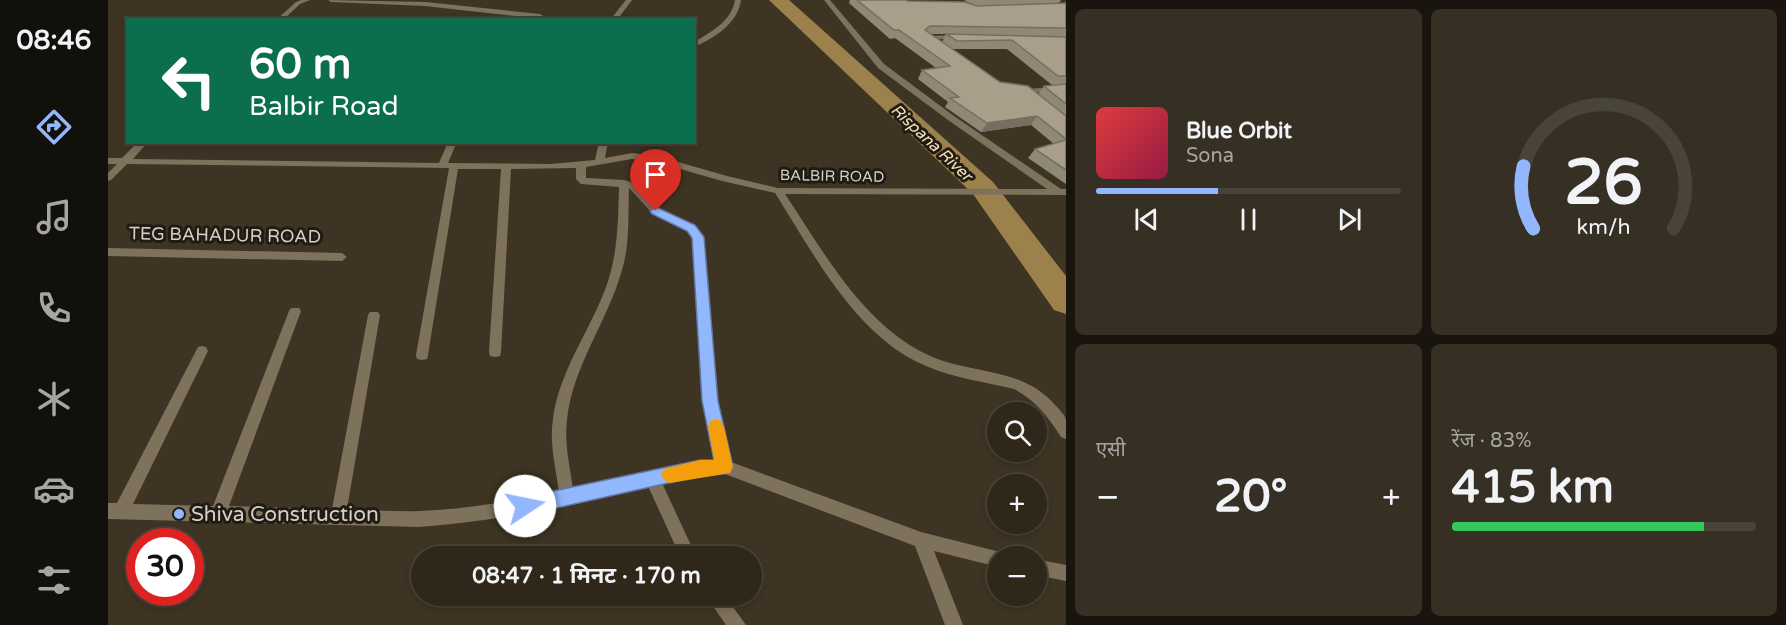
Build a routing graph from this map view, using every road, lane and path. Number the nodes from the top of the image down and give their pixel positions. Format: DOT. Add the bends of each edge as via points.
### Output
graph roads {
  1 [pos="307,0"];
  2 [pos="331,0"];
  3 [pos="629,0"];
  4 [pos="738,0"];
  5 [pos="827,0"];
  6 [pos="281,18"];
  7 [pos="544,18"];
  8 [pos="615,18"];
  9 [pos="974,38"];
  10 [pos="696,44"];
  11 [pos="937,46"];
  12 [pos="1066,89"];
  13 [pos="1008,91"];
  14 [pos="1025,91"];
  15 [pos="1033,98"];
  16 [pos="142,144"];
  17 [pos="453,144"];
  18 [pos="604,144"];
  19 [pos="600,160"];
  20 [pos="108,161"];
  21 [pos="123,161"];
  22 [pos="581,165"];
  23 [pos="448,167"];
  24 [pos="506,167"];
  25 [pos="108,178"];
  26 [pos="624,183"];
  27 [pos="778,191"];
  28 [pos="1064,194"];
  29 [pos="108,252"];
  30 [pos="342,257"];
  31 [pos="295,311"];
  32 [pos="374,315"];
  33 [pos="202,351"];
  34 [pos="495,352"];
  35 [pos="422,355"];
  36 [pos="1066,432"];
  37 [pos="724,467"];
  38 [pos="652,478"];
  39 [pos="567,498"];
  40 [pos="115,512"];
  41 [pos="218,514"];
  42 [pos="338,517"];
  43 [pos="921,540"];
  44 [pos="683,546"];
  45 [pos="987,556"];
  46 [pos="1047,569"];
  47 [pos="1066,573"];
  48 [pos="723,606"];
  49 [pos="737,625"];
  50 [pos="954,625"];
  1 -- 6 [label="street"];
  2 -- 7 [label="street" via="425,4"];
  3 -- 8 [label="street"];
  4 -- 10 [label="street" via="731,18"];
  5 -- 28 [label="street" via="881,66"];
  9 -- 11 [label="street" via="926,37"];
  12 -- 14 [label="street"];
  13 -- 14 [label="street"];
  14 -- 15 [label="street"];
  16 -- 21 [label="street"];
  17 -- 23 [label="street"];
  18 -- 19 [label="street"];
  19 -- 22 [label="street, BALBIR ROAD"];
  19 -- 27 [label="street, BALBIR ROAD" via="645,156"];
  20 -- 21 [label="street, BALBIR ROAD"];
  21 -- 23 [label="street, BALBIR ROAD"];
  21 -- 25 [label="street"];
  22 -- 24 [label="street, BALBIR ROAD"];
  22 -- 26 [label="street" via="584,182"];
  23 -- 24 [label="street, BALBIR ROAD"];
  23 -- 35 [label="street"];
  24 -- 34 [label="street"];
  26 -- 37 [label="street" via="636,189 660,214 691,228 698,237 710,401"];
  26 -- 39 [label="street" via="621,254 616,273 561,410"];
  27 -- 28 [label="street, BALBIR ROAD"];
  27 -- 36 [label="street" via="847,291 880,330 921,358 1030,390 1051,409"];
  29 -- 30 [label="street, TEG BAHADUR ROAD"];
  31 -- 41 [label="street"];
  32 -- 42 [label="street"];
  33 -- 40 [label="street"];
  37 -- 38 [label="street"];
  37 -- 43 [label="street"];
  38 -- 39 [label="street"];
  38 -- 44 [label="street"];
  39 -- 42 [label="street" via="460,517"];
  40 -- 41 [label="street"];
  41 -- 42 [label="street"];
  43 -- 45 [label="street"];
  43 -- 50 [label="street"];
  46 -- 47 [label="street"];
  48 -- 49 [label="street"];
}
